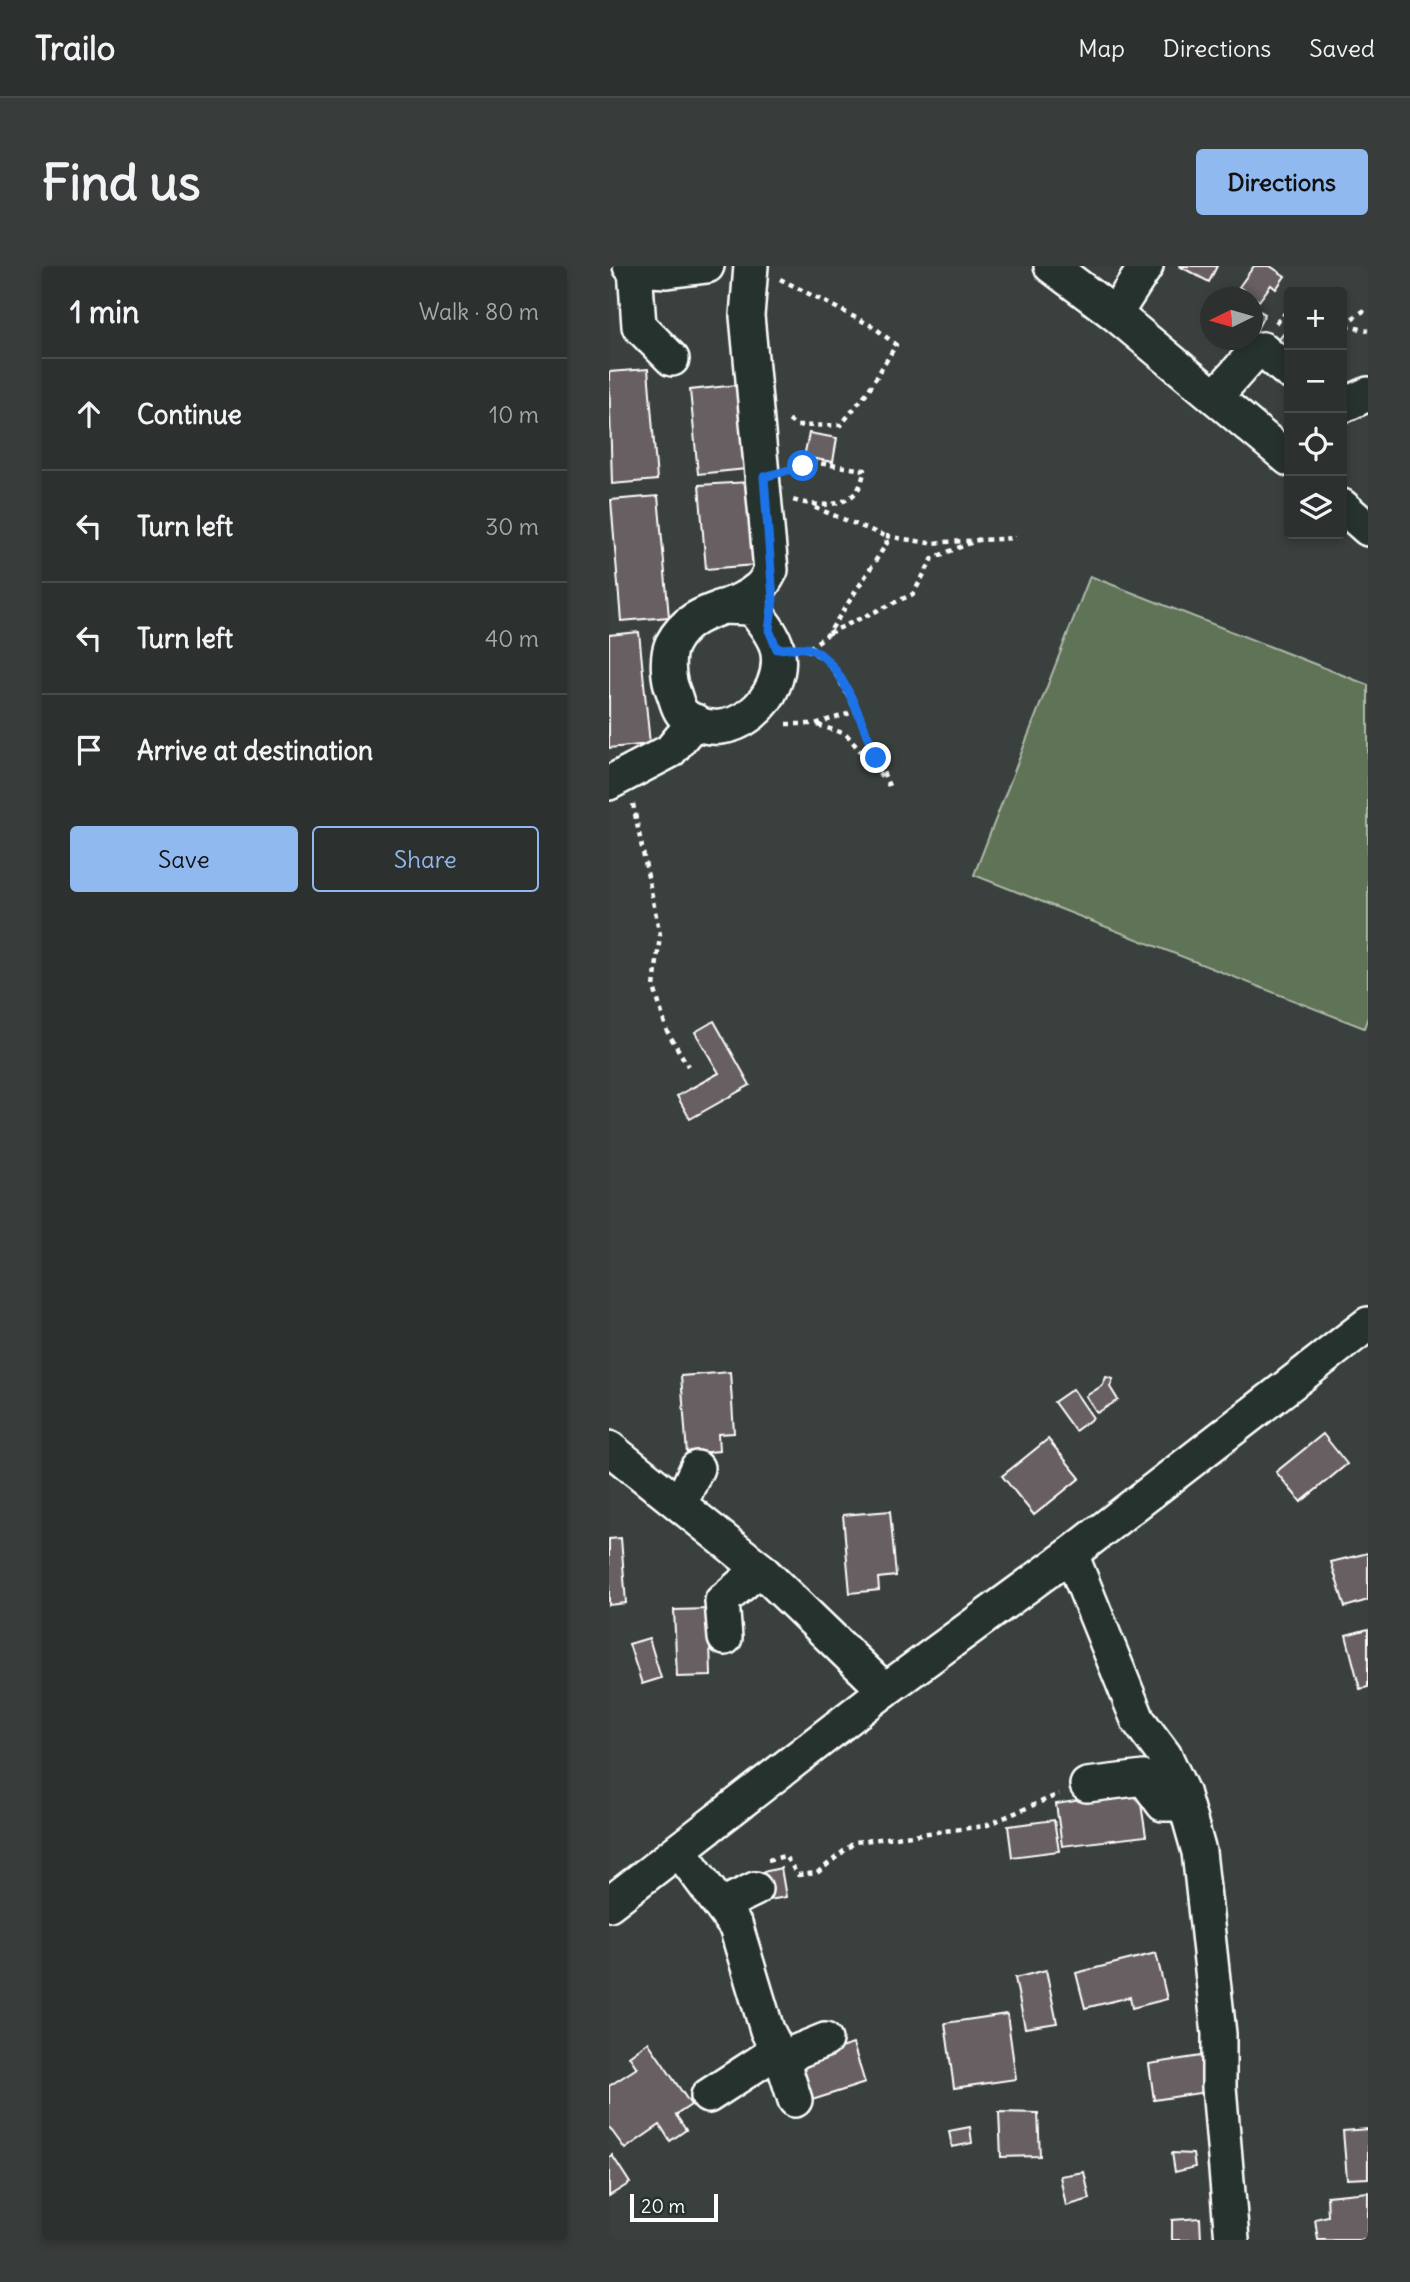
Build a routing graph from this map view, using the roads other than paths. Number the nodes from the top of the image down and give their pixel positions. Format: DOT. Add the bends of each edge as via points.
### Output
graph roads {
  1 [pos="707,266"];
  2 [pos="1051,266"];
  3 [pos="1146,266"];
  4 [pos="632,268"];
  5 [pos="765,272"];
  6 [pos="1115,314"];
  7 [pos="672,359"];
  8 [pos="1284,369"];
  9 [pos="1368,394"];
  10 [pos="1215,397"];
  11 [pos="1347,404"];
  12 [pos="1284,448"];
  13 [pos="1347,510"];
  14 [pos="1368,529"];
  15 [pos="771,570"];
  16 [pos="721,607"];
  17 [pos="783,650"];
  18 [pos="695,721"];
  19 [pos="619,778"];
  20 [pos="1368,1324"];
  21 [pos="609,1448"];
  22 [pos="697,1468"];
  23 [pos="680,1504"];
  24 [pos="1071,1554"];
  25 [pos="760,1569"];
  26 [pos="725,1638"];
  27 [pos="885,1690"];
  28 [pos="1087,1785"];
  29 [pos="1185,1804"];
  30 [pos="679,1850"];
  31 [pos="755,1889"];
  32 [pos="609,1904"];
  33 [pos="722,1905"];
  34 [pos="825,2040"];
  35 [pos="780,2056"];
  36 [pos="708,2096"];
  37 [pos="795,2100"];
  38 [pos="1232,2240"];
  1 -- 4 [label="street" via="667,271"];
  2 -- 6 [label="street"];
  3 -- 6 [label="street"];
  4 -- 7 [label="street" via="639,326"];
  5 -- 15 [label="street" via="747,316"];
  6 -- 10 [label="street"];
  8 -- 10 [label="street" via="1262,349"];
  9 -- 11 [label="street"];
  10 -- 12 [label="street"];
  13 -- 14 [label="street"];
  15 -- 16 [label="street" via="759,588"];
  15 -- 17 [label="street"];
  16 -- 17 [label="street" via="752,608"];
  16 -- 18 [label="street" via="692,618 671,646 669,680 682,714"];
  17 -- 18 [label="street" via="768,697 741,723 708,728"];
  18 -- 19 [label="street" via="670,751"];
  20 -- 24 [label="street"];
  21 -- 23 [label="street"];
  22 -- 23 [label="street"];
  23 -- 25 [label="street"];
  24 -- 27 [label="street"];
  24 -- 29 [label="street" via="1138,1720 1165,1756"];
  25 -- 26 [label="street" via="722,1601"];
  25 -- 27 [label="street"];
  27 -- 30 [label="street"];
  28 -- 29 [label="street" via="1144,1778 1163,1804"];
  29 -- 38 [label="street" via="1199,1852 1219,2034"];
  30 -- 32 [label="street"];
  30 -- 33 [label="street"];
  31 -- 33 [label="street"];
  33 -- 35 [label="street" via="736,1927 767,2031"];
  34 -- 35 [label="street"];
  35 -- 36 [label="street"];
  35 -- 37 [label="street"];
}
